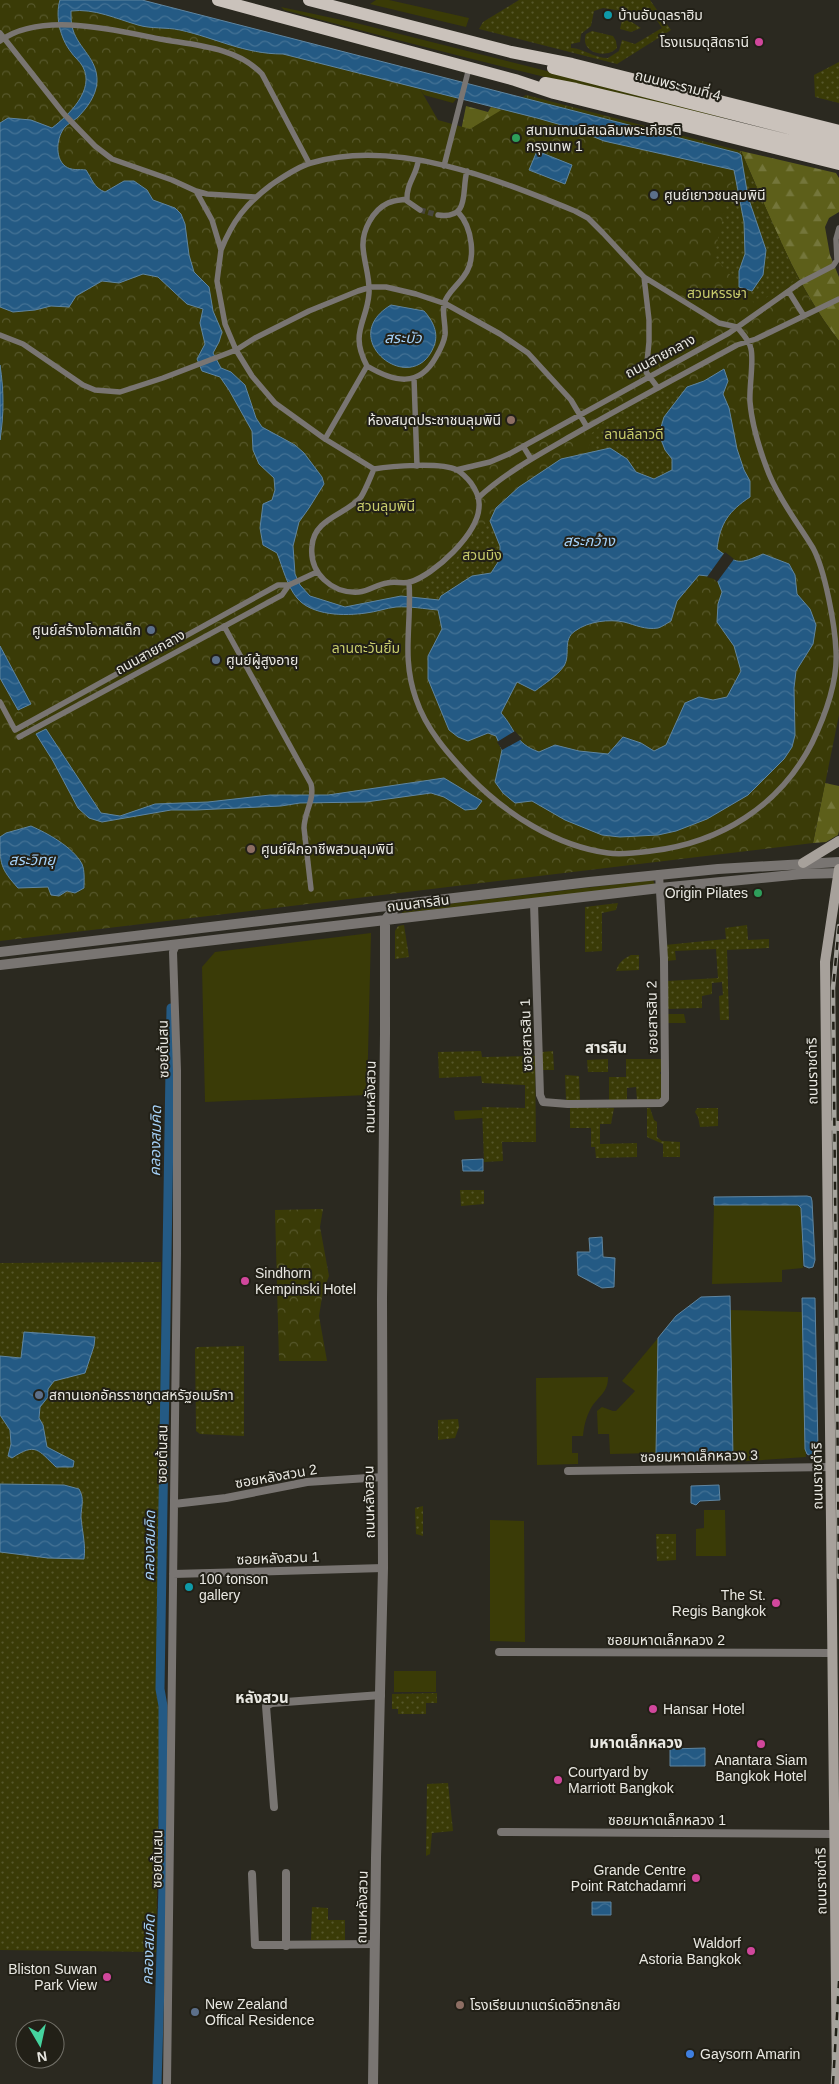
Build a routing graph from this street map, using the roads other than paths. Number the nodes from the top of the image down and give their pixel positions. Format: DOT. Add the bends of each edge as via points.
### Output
graph roads {
  1 [pos="309,0"];
  2 [pos="217,1"];
  3 [pos="1,37"];
  4 [pos="511,52"];
  5 [pos="468,73"];
  6 [pos="515,80"];
  7 [pos="663,103"];
  8 [pos="816,126"];
  9 [pos="839,131"];
  10 [pos="839,141"];
  11 [pos="839,153"];
  12 [pos="810,157"];
  13 [pos="418,161"];
  14 [pos="310,163"];
  15 [pos="839,164"];
  16 [pos="444,166"];
  17 [pos="467,171"];
  18 [pos="196,191"];
  19 [pos="256,197"];
  20 [pos="407,199"];
  21 [pos="420,210"];
  22 [pos="458,212"];
  23 [pos="438,215"];
  24 [pos="839,228"];
  25 [pos="221,250"];
  26 [pos="838,262"];
  27 [pos="644,277"];
  28 [pos="369,287"];
  29 [pos="789,292"];
  30 [pos="839,299"];
  31 [pos="444,303"];
  32 [pos="804,316"];
  33 [pos="737,327"];
  34 [pos="0,335"];
  35 [pos="748,342"];
  36 [pos="236,350"];
  37 [pos="367,366"];
  38 [pos="649,377"];
  39 [pos="414,378"];
  40 [pos="658,388"];
  41 [pos="580,414"];
  42 [pos="587,427"];
  43 [pos="325,440"];
  44 [pos="523,446"];
  45 [pos="532,459"];
  46 [pos="417,466"];
  47 [pos="374,470"];
  48 [pos="456,470"];
  49 [pos="478,498"];
  50 [pos="317,572"];
  51 [pos="409,582"];
  52 [pos="289,585"];
  53 [pos="246,603"];
  54 [pos="251,611"];
  55 [pos="224,626"];
  56 [pos="171,643"];
  57 [pos="176,652"];
  58 [pos="101,682"];
  59 [pos="105,690"];
  60 [pos="0,702"];
  61 [pos="19,737"];
  62 [pos="839,841"];
  63 [pos="839,862"];
  64 [pos="804,863"];
  65 [pos="733,868"];
  66 [pos="718,869"];
  67 [pos="839,872"];
  68 [pos="659,874"];
  69 [pos="736,880"];
  70 [pos="720,882"];
  71 [pos="660,888"];
  72 [pos="311,890"];
  73 [pos="534,903"];
  74 [pos="399,904"];
  75 [pos="385,920"];
  76 [pos="176,945"];
  77 [pos="0,952"];
  78 [pos="0,965"];
  79 [pos="606,1104"];
  80 [pos="827,1125"];
  81 [pos="839,1126"];
  82 [pos="834,1290"];
  83 [pos="830,1467"];
  84 [pos="568,1471"];
  85 [pos="383,1477"];
  86 [pos="174,1504"];
  87 [pos="384,1568"];
  88 [pos="173,1574"];
  89 [pos="499,1652"];
  90 [pos="836,1653"];
  91 [pos="381,1695"];
  92 [pos="274,1806"];
  93 [pos="500,1832"];
  94 [pos="837,1834"];
  95 [pos="286,1873"];
  96 [pos="252,1874"];
  97 [pos="375,1944"];
  98 [pos="286,1946"];
  99 [pos="838,2003"];
  100 [pos="838,2047"];
  101 [pos="167,2084"];
  102 [pos="373,2084"];
  103 [pos="837,2084"];
  1 -- 4 [label="main road, ถนนพระรามที่ 4"];
  2 -- 5 [label="main road, ถนนพระรามที่ 4"];
  3 -- 14 [label="street" via="23,30 72,25 108,28 224,52 253,65 262,74"];
  3 -- 18 [label="street" via="64,114 95,146 112,159"];
  4 -- 7 [label="main road, ถนนพระรามที่ 4"];
  4 -- 8 [label="main road, ถนนพระรามที่ 4" via="572,64"];
  5 -- 6 [label="main road, ถนนพระรามที่ 4"];
  5 -- 16 [label="street"];
  6 -- 7 [label="main road, ถนนพระรามที่ 4"];
  6 -- 12 [label="main road, ถนนพระรามที่ 4" via="554,93"];
  7 -- 10 [label="main road, ถนนพระรามที่ 4"];
  7 -- 11 [label="main road, ถนนพระรามที่ 4"];
  8 -- 9 [label="main road, ถนนพระรามที่ 4"];
  8 -- 12 [label="main road" via="823,136 822,142 820,150"];
  12 -- 15 [label="main road, ถนนพระรามที่ 4"];
  13 -- 14 [label="street" via="352,155"];
  13 -- 16 [label="street"];
  13 -- 20 [label="street" via="410,179"];
  14 -- 19 [label="street"];
  16 -- 17 [label="street"];
  17 -- 22 [label="street"];
  17 -- 27 [label="street" via="588,218"];
  18 -- 19 [label="street"];
  18 -- 25 [label="street" via="212,220"];
  19 -- 25 [label="street" via="234,220"];
  20 -- 21 [label="street" via="412,207"];
  20 -- 28 [label="street" via="382,207 367,226 363,242"];
  22 -- 23 [label="street"];
  22 -- 31 [label="street" via="467,224 471,264"];
  24 -- 26 [label="street, ถนนสายกลาง" via="836,239"];
  25 -- 36 [label="street" via="217,281 225,324"];
  26 -- 29 [label="street, ถนนสายกลาง"];
  27 -- 33 [label="street" via="719,323"];
  27 -- 38 [label="street" via="649,320 646,372"];
  28 -- 31 [label="street" via="393,289"];
  28 -- 36 [label="street" via="309,311"];
  28 -- 37 [label="street" via="359,334"];
  29 -- 32 [label="street"];
  29 -- 33 [label="street, ถนนสายกลาง"];
  30 -- 32 [label="street, ถนนสายกลาง"];
  31 -- 39 [label="street" via="443,343 428,368"];
  31 -- 41 [label="street" via="478,320 528,353"];
  32 -- 35 [label="street, ถนนสายกลาง"];
  33 -- 35 [label="street"];
  33 -- 38 [label="street, ถนนสายกลาง"];
  34 -- 36 [label="street" via="23,344 83,385 107,392 136,388"];
  35 -- 40 [label="street, ถนนสายกลาง"];
  35 -- 51 [label="street" via="752,351 750,402 757,438 777,492 816,557 833,620 836,654 826,709 811,745 791,776 757,811 700,842 623,855 583,848 544,832 499,804 455,761 425,720 411,685 408,666"];
  36 -- 43 [label="street" via="252,376 275,403"];
  37 -- 39 [label="street" via="386,376 406,380"];
  37 -- 43 [label="street"];
  38 -- 40 [label="street"];
  38 -- 41 [label="street, ถนนสายกลาง"];
  39 -- 46 [label="street"];
  40 -- 42 [label="street, ถนนสายกลาง"];
  41 -- 42 [label="street"];
  41 -- 44 [label="street, ถนนสายกลาง"];
  42 -- 45 [label="street, ถนนสายกลาง"];
  43 -- 47 [label="street"];
  44 -- 45 [label="street"];
  44 -- 48 [label="street, ถนนสายกลาง" via="490,462"];
  45 -- 49 [label="street, ถนนสายกลาง" via="498,480"];
  46 -- 47 [label="street" via="388,466"];
  46 -- 48 [label="street"];
  47 -- 50 [label="street" via="360,497 318,528 312,545"];
  48 -- 49 [label="street" via="477,490"];
  49 -- 51 [label="street" via="479,508 474,524 448,558 431,572"];
  50 -- 51 [label="street" via="331,587 346,592 361,592 388,582"];
  50 -- 52 [label="street, ถนนสายกลาง"];
  52 -- 53 [label="street, ถนนสายกลาง" via="278,585"];
  52 -- 54 [label="street, ถนนสายกลาง" via="282,595"];
  53 -- 54 [label="street"];
  53 -- 56 [label="street, ถนนสายกลาง"];
  54 -- 55 [label="street, ถนนสายกลาง"];
  55 -- 57 [label="street, ถนนสายกลาง"];
  55 -- 72 [label="street" via="310,784 312,792 304,828"];
  56 -- 57 [label="street"];
  56 -- 58 [label="street, ถนนสายกลาง"];
  57 -- 59 [label="street, ถนนสายกลาง"];
  58 -- 59 [label="street"];
  58 -- 60 [label="street, ถนนสายกลาง" via="15,730"];
  59 -- 61 [label="street, ถนนสายกลาง"];
  62 -- 64 [label="main road"];
  63 -- 64 [label="street, ถนนสารสิน"];
  64 -- 65 [label="street, ถนนสารสิน"];
  65 -- 66 [label="street, ถนนสารสิน"];
  65 -- 69 [label="street" via="730,876"];
  66 -- 68 [label="street, ถนนสารสิน"];
  66 -- 70 [label="street" via="724,874"];
  67 -- 69 [label="street, ถนนสารสิน"];
  67 -- 80 [label="main road, ถนนราชดำริ" via="825,962"];
  68 -- 71 [label="street, ซอยสารสิน 2"];
  68 -- 74 [label="street, ถนนสารสิน"];
  69 -- 70 [label="street, ถนนสารสิน"];
  70 -- 71 [label="street, ถนนสารสิน"];
  71 -- 73 [label="street, ถนนสารสิน"];
  71 -- 79 [label="street, ซอยสารสิน 2" via="664,959 664,1099 658,1104"];
  73 -- 75 [label="street, ถนนสารสิน"];
  73 -- 79 [label="street, ซอยสารสิน 1" via="541,1098 547,1104"];
  74 -- 75 [label="street"];
  74 -- 77 [label="street, ถนนสารสิน"];
  75 -- 76 [label="street, ถนนสารสิน"];
  75 -- 85 [label="street, ถนนหลังสวน"];
  76 -- 78 [label="street, ถนนสารสิน"];
  76 -- 86 [label="street, ซอยต้นสน" via="173,952 177,1253"];
  80 -- 81 [label="main road"];
  80 -- 82 [label="main road, ถนนราชดำริ"];
  82 -- 83 [label="main road, ถนนราชดำริ"];
  83 -- 84 [label="street, ซอยมหาดเล็กหลวง 3"];
  83 -- 90 [label="main road, ถนนราชดำริ"];
  85 -- 86 [label="street, ซอยหลังสวน 2" via="307,1482 226,1498"];
  85 -- 87 [label="street, ถนนหลังสวน"];
  86 -- 88 [label="street, ซอยต้นสน"];
  87 -- 88 [label="street, ซอยหลังสวน 1"];
  87 -- 91 [label="street, ถนนหลังสวน"];
  88 -- 101 [label="street, ซอยต้นสน"];
  89 -- 90 [label="street, ซอยมหาดเล็กหลวง 2"];
  90 -- 94 [label="main road, ถนนราชดำริ"];
  91 -- 92 [label="street" via="266,1706"];
  91 -- 97 [label="street, ถนนหลังสวน"];
  93 -- 94 [label="street, ซอยมหาดเล็กหลวง 1"];
  94 -- 99 [label="main road, ถนนราชดำริ"];
  95 -- 98 [label="street"];
  96 -- 98 [label="street" via="255,1945"];
  97 -- 98 [label="street"];
  97 -- 102 [label="street, ถนนหลังสวน"];
  99 -- 100 [label="main road, ถนนราชดำริ"];
  100 -- 103 [label="main road, ถนนราชดำริ"];
}
